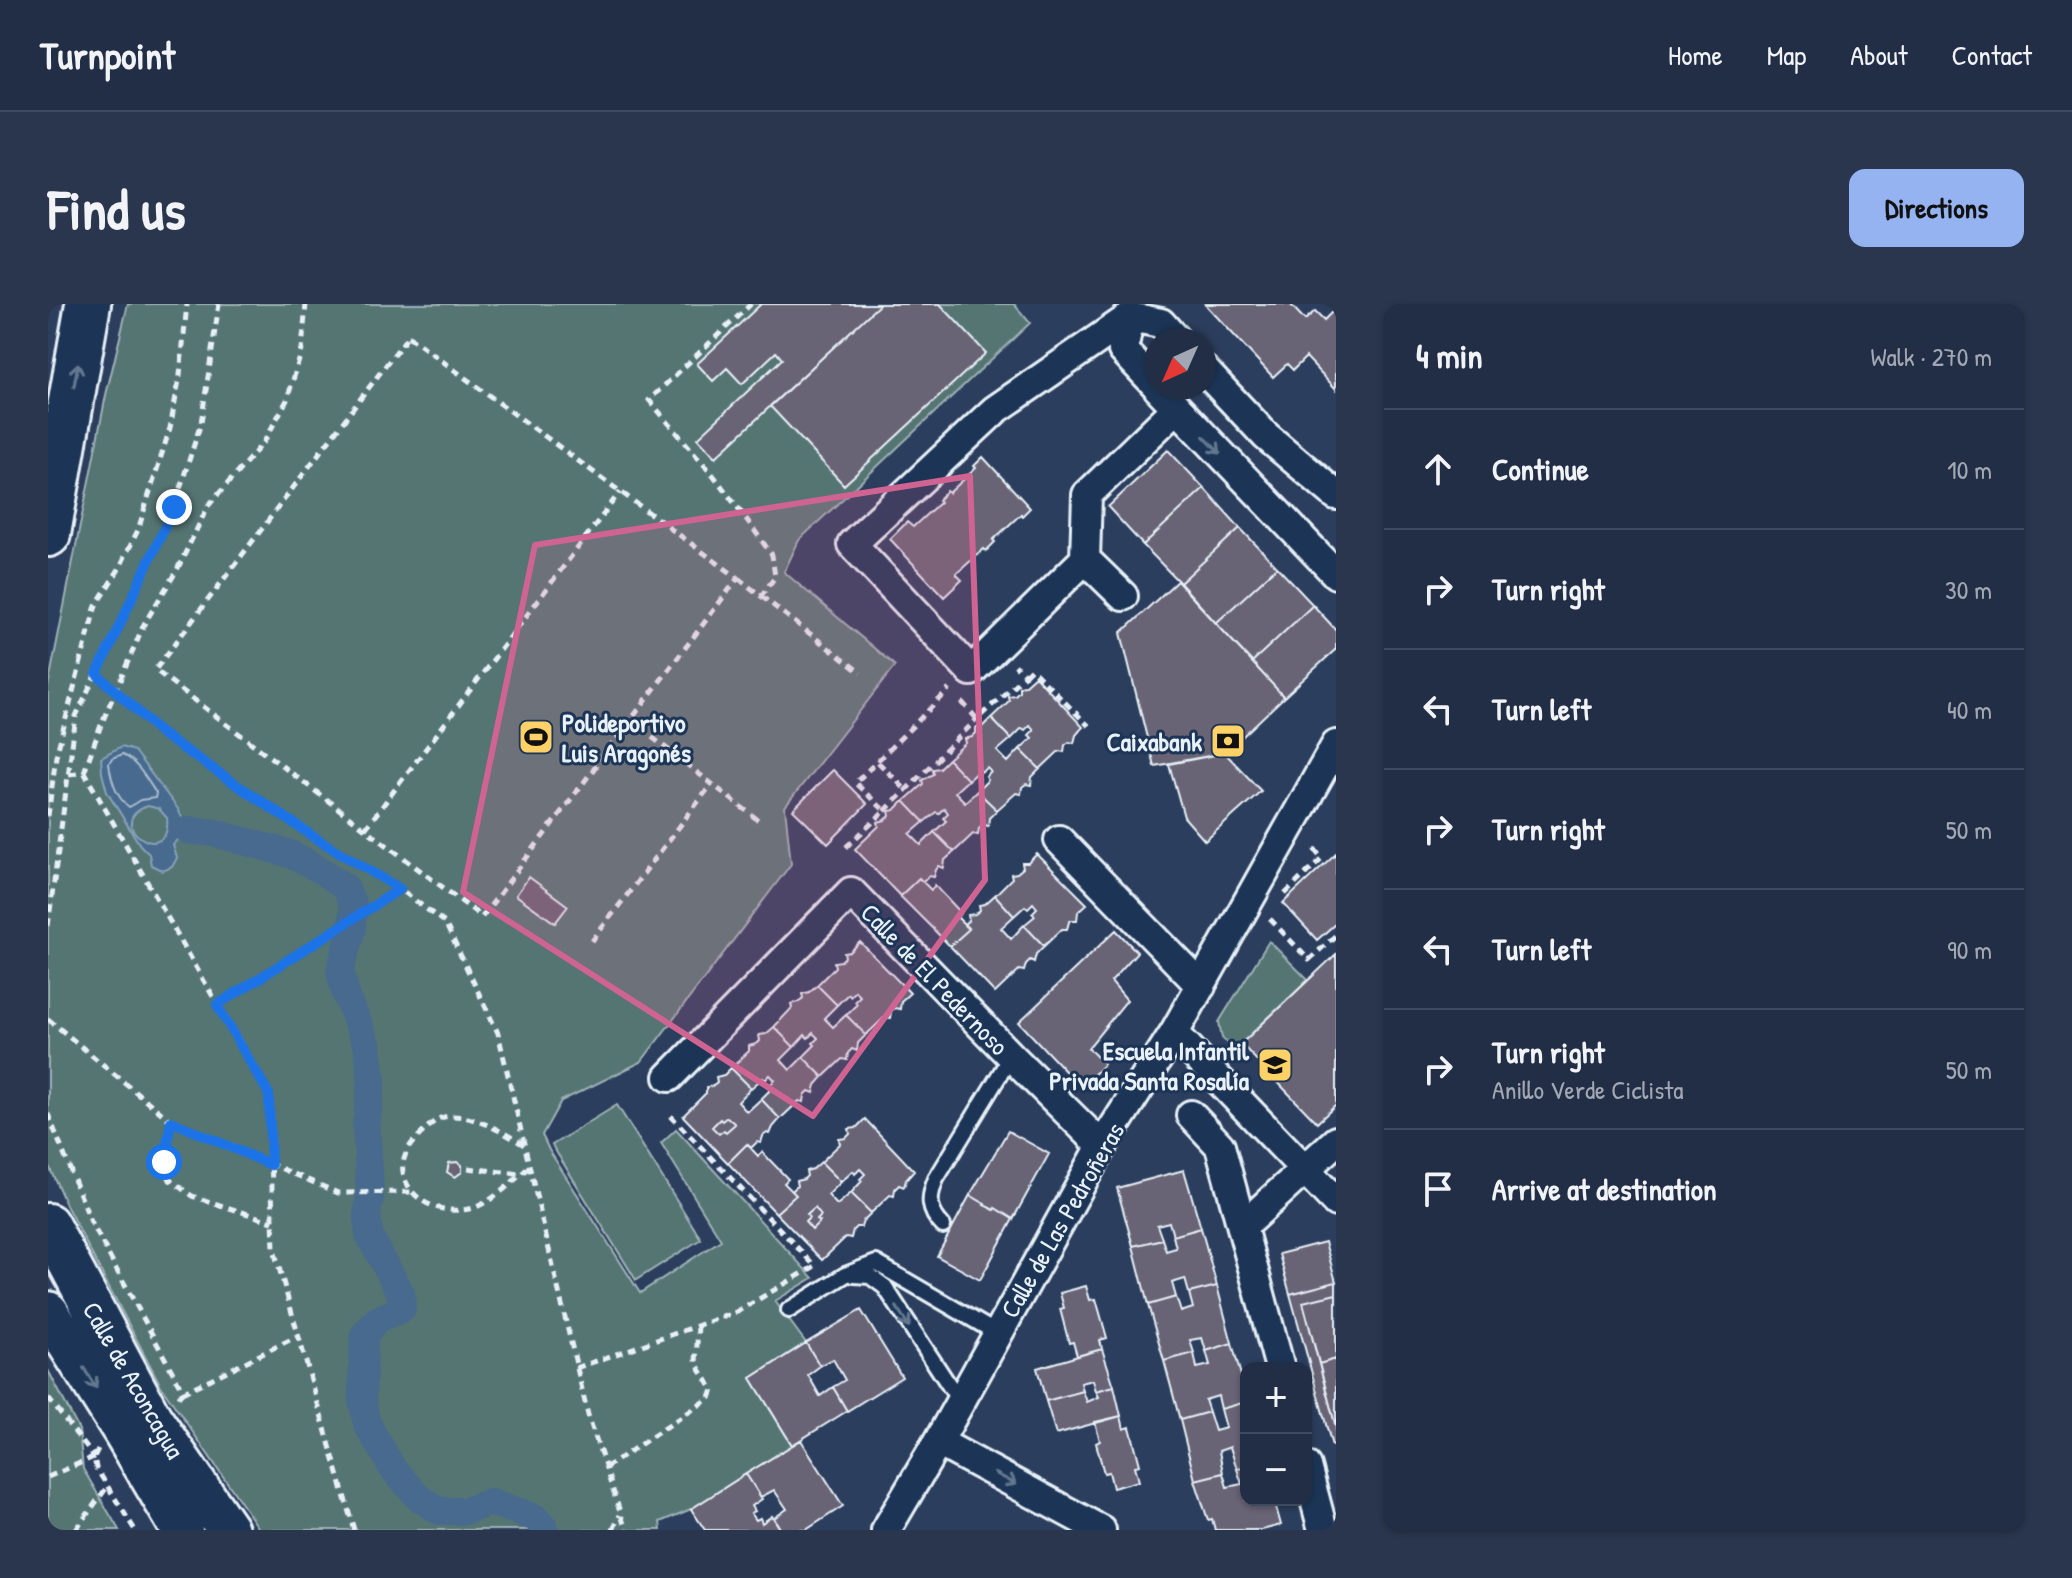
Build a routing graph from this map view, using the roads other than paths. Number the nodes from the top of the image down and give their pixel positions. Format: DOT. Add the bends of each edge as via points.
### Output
graph roads {
  1 [pos="88,304"];
  2 [pos="1126,310"];
  3 [pos="1165,328"];
  4 [pos="1144,373"];
  5 [pos="1216,383"];
  6 [pos="1159,400"];
  7 [pos="1170,400"];
  8 [pos="1336,495"];
  9 [pos="48,534"];
  10 [pos="1085,559"];
  11 [pos="1336,574"];
  12 [pos="1123,596"];
  13 [pos="1336,745"];
  14 [pos="1059,840"];
  15 [pos="1201,986"];
  16 [pos="1174,1033"];
  17 [pos="1011,1056"];
  18 [pos="669,1077"];
  19 [pos="1191,1115"];
  20 [pos="1336,1141"];
  21 [pos="1102,1146"];
  22 [pos="1304,1170"];
  23 [pos="1336,1202"];
  24 [pos="48,1224"];
  25 [pos="943,1226"];
  26 [pos="1243,1226"];
  27 [pos="845,1275"];
  28 [pos="789,1310"];
  29 [pos="48,1312"];
  30 [pos="998,1334"];
  31 [pos="1278,1362"];
  32 [pos="960,1402"];
  33 [pos="938,1442"];
  34 [pos="1312,1489"];
  35 [pos="182,1530"];
  36 [pos="228,1530"];
  37 [pos="886,1530"];
  38 [pos="1101,1530"];
  39 [pos="1323,1530"];
  9 -- 1 [label="highway, one-way"];
  2 -- 3 [label="street"];
  2 -- 4 [label="street" via="1123,350"];
  2 -- 10 [label="street" via="995,410 852,544 971,671"];
  5 -- 8 [label="street" via="1266,436"];
  6 -- 10 [label="street" via="1087,495"];
  7 -- 11 [label="street, one-way"];
  10 -- 12 [label="street"];
  13 -- 15 [label="street, Calle de Las Pedroñeras"];
  14 -- 15 [label="street"];
  15 -- 16 [label="street, Calle de Las Pedroñeras"];
  16 -- 21 [label="street, Calle de Las Pedroñeras"];
  16 -- 22 [label="street"];
  17 -- 18 [label="street, Calle de El Pedernoso" via="851,892"];
  17 -- 21 [label="street, Calle de El Pedernoso"];
  17 -- 25 [label="lane" via="936,1179 931,1192 934,1216"];
  19 -- 26 [label="street" via="1220,1146"];
  20 -- 22 [label="street"];
  21 -- 30 [label="street, Calle de Las Pedroñeras"];
  22 -- 23 [label="street"];
  22 -- 26 [label="street"];
  24 -- 36 [label="main road, Calle de Aconcagua" via="151,1418"];
  26 -- 31 [label="street"];
  27 -- 28 [label="lane"];
  27 -- 30 [label="lane" via="876,1263"];
  27 -- 32 [label="lane, one-way" via="870,1276 885,1287"];
  29 -- 35 [label="main road, Calle de Aconcagua, one-way"];
  30 -- 32 [label="street, Calle de Las Pedroñeras"];
  32 -- 33 [label="street, Calle de Las Pedroñeras"];
  33 -- 37 [label="street, Calle de Las Pedroñeras"];
  33 -- 38 [label="street, one-way"];
  34 -- 39 [label="street"];
}
